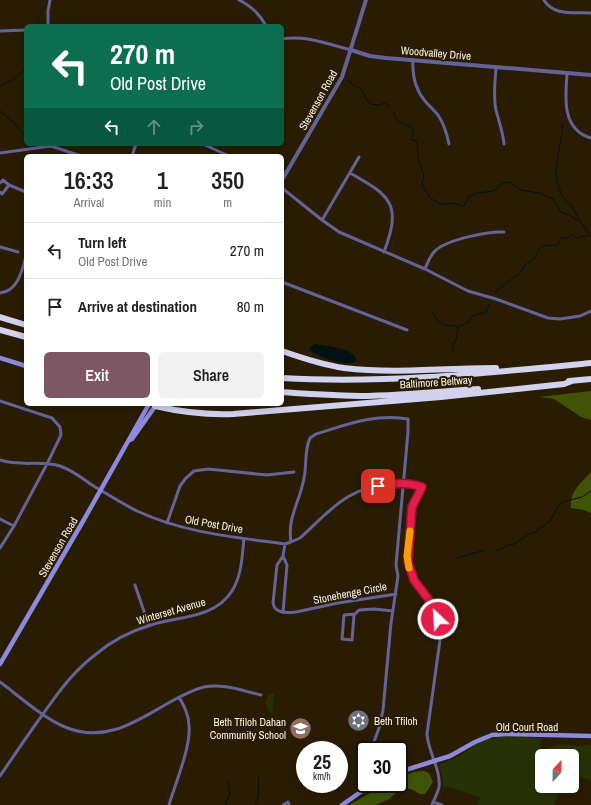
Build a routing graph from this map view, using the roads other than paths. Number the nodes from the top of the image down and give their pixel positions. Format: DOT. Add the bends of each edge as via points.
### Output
graph roads {
  1 [pos="50,0"];
  2 [pos="239,0"];
  3 [pos="366,0"];
  4 [pos="544,0"];
  5 [pos="591,13"];
  6 [pos="48,24"];
  7 [pos="265,24"];
  8 [pos="24,30"];
  9 [pos="0,31"];
  10 [pos="284,39"];
  11 [pos="351,50"];
  12 [pos="413,60"];
  13 [pos="496,68"];
  14 [pos="567,74"];
  15 [pos="591,75"];
  16 [pos="591,138"];
  17 [pos="449,144"];
  18 [pos="504,144"];
  19 [pos="51,146"];
  20 [pos="51,146"];
  21 [pos="208,146"];
  22 [pos="213,148"];
  23 [pos="0,153"];
  24 [pos="75,154"];
  25 [pos="225,154"];
  26 [pos="359,157"];
  27 [pos="350,173"];
  28 [pos="284,177"];
  29 [pos="0,183"];
  30 [pos="9,185"];
  31 [pos="284,190"];
  32 [pos="24,191"];
  33 [pos="0,192"];
  34 [pos="322,220"];
  35 [pos="504,232"];
  36 [pos="0,247"];
  37 [pos="18,252"];
  38 [pos="384,252"];
  39 [pos="24,263"];
  40 [pos="425,269"];
  41 [pos="284,283"];
  42 [pos="0,293"];
  43 [pos="591,310"];
  44 [pos="0,317"];
  45 [pos="24,324"];
  46 [pos="0,330"];
  47 [pos="407,330"];
  48 [pos="24,336"];
  49 [pos="284,352"];
  50 [pos="0,358"];
  51 [pos="591,363"];
  52 [pos="24,365"];
  53 [pos="554,367"];
  54 [pos="284,378"];
  55 [pos="591,379"];
  56 [pos="572,381"];
  57 [pos="284,392"];
  58 [pos="0,401"];
  59 [pos="151,406"];
  60 [pos="156,406"];
  61 [pos="0,460"];
  62 [pos="47,464"];
  63 [pos="294,472"];
  64 [pos="403,484"];
  65 [pos="101,490"];
  66 [pos="0,519"];
  67 [pos="167,524"];
  68 [pos="14,526"];
  69 [pos="244,538"];
  70 [pos="291,542"];
  71 [pos="285,544"];
  72 [pos="0,548"];
  73 [pos="283,556"];
  74 [pos="135,585"];
  75 [pos="396,594"];
  76 [pos="393,611"];
  77 [pos="283,612"];
  78 [pos="355,614"];
  79 [pos="148,626"];
  80 [pos="0,664"];
  81 [pos="0,682"];
  82 [pos="261,695"];
  83 [pos="179,697"];
  84 [pos="43,714"];
  85 [pos="591,736"];
  86 [pos="374,741"];
  87 [pos="434,762"];
  88 [pos="408,769"];
  89 [pos="0,776"];
  90 [pos="359,793"];
  91 [pos="433,803"];
  92 [pos="169,805"];
  93 [pos="283,805"];
  94 [pos="290,805"];
  95 [pos="342,805"];
  96 [pos="442,805"];
  1 -- 6 [label="street"];
  2 -- 7 [label="street" via="258,13"];
  3 -- 11 [label="street, Stevenson Road"];
  4 -- 5 [label="street" via="548,7 558,11"];
  8 -- 9 [label="street"];
  10 -- 11 [label="street, Woodvalley Drive" via="309,38"];
  11 -- 12 [label="street, Woodvalley Drive" via="370,56"];
  11 -- 28 [label="street, Stevenson Road" via="342,77"];
  12 -- 13 [label="street, Woodvalley Drive"];
  12 -- 17 [label="street" via="416,85 422,97 442,121"];
  13 -- 14 [label="street, Woodvalley Drive"];
  13 -- 18 [label="street" via="496,111 502,127"];
  14 -- 15 [label="street, Woodvalley Drive"];
  14 -- 16 [label="street" via="566,100 570,122 578,131"];
  19 -- 24 [label="street"];
  20 -- 23 [label="street"];
  21 -- 22 [label="street"];
  22 -- 25 [label="street"];
  26 -- 27 [label="street"];
  27 -- 34 [label="street"];
  27 -- 38 [label="street" via="380,191 390,205 393,215 392,228"];
  29 -- 30 [label="street" via="3,180"];
  30 -- 32 [label="street"];
  30 -- 33 [label="street" via="2,194"];
  31 -- 34 [label="street"];
  34 -- 38 [label="street" via="347,236"];
  35 -- 40 [label="street" via="480,233 443,245 432,254"];
  36 -- 37 [label="street"];
  38 -- 40 [label="street"];
  39 -- 42 [label="street" via="16,284"];
  40 -- 43 [label="street" via="468,291 548,318 580,316"];
  41 -- 47 [label="street"];
  44 -- 45 [label="highway"];
  46 -- 48 [label="highway"];
  49 -- 53 [label="highway" via="325,365 355,369"];
  50 -- 52 [label="main road"];
  51 -- 53 [label="highway, Baltimore Beltway"];
  53 -- 54 [label="highway, Baltimore Beltway" via="389,379"];
  55 -- 56 [label="highway, Baltimore Beltway"];
  56 -- 57 [label="highway, Baltimore Beltway" via="397,395 334,396"];
  56 -- 60 [label="highway" via="564,384 441,397 214,415"];
  58 -- 62 [label="street" via="55,420 60,427 60,440"];
  59 -- 65 [label="main road, Stevenson Road" via="143,425 130,440"];
  61 -- 62 [label="street, Old Post Drive" via="14,464"];
  62 -- 65 [label="street, Old Post Drive" via="67,469"];
  62 -- 68 [label="street"];
  63 -- 67 [label="street" via="267,475 203,469 194,472 180,486"];
  64 -- 70 [label="street, Old Post Drive" via="375,487 349,495 300,538"];
  64 -- 70 [label="street, Stonehenge Circle" via="408,419 396,417 365,420 313,436 306,448 305,477 291,520"];
  64 -- 75 [label="street, Stonehenge Circle"];
  64 -- 87 [label="street, Old Post Drive" via="422,487 412,507 407,556 411,574 433,607 439,626 439,646 427,734"];
  65 -- 67 [label="street, Old Post Drive" via="135,510"];
  65 -- 80 [label="main road, Stevenson Road"];
  66 -- 68 [label="street"];
  67 -- 69 [label="street, Old Post Drive" via="205,533"];
  68 -- 72 [label="street"];
  69 -- 71 [label="street, Old Post Drive"];
  69 -- 79 [label="street, Winterset Avenue" via="238,578 224,600 204,613"];
  70 -- 71 [label="street, Old Post Drive"];
  71 -- 73 [label="street"];
  73 -- 77 [label="street" via="287,565"];
  73 -- 77 [label="street" via="277,565 273,603 276,610"];
  74 -- 79 [label="street"];
  75 -- 76 [label="street"];
  75 -- 77 [label="street, Stonehenge Circle" via="303,611"];
  76 -- 78 [label="street" via="374,608 362,609"];
  76 -- 86 [label="street" via="382,718"];
  78 -- 78 [label="street" via="352,640 342,639 344,615"];
  79 -- 84 [label="street, Winterset Avenue" via="114,641 87,660 65,683"];
  81 -- 84 [label="street"];
  82 -- 83 [label="street" via="211,686 193,690"];
  83 -- 84 [label="street" via="129,725 102,733 72,730"];
  83 -- 92 [label="street" via="187,712 189,734"];
  84 -- 89 [label="street, Winterset Avenue"];
  85 -- 87 [label="main road, Old Court Road" via="492,736"];
  87 -- 88 [label="main road, Old Court Road"];
  87 -- 91 [label="street" via="439,785"];
  90 -- 95 [label="main road"];
  91 -- 96 [label="street"];
  93 -- 94 [label="street" via="288,802"];
}
